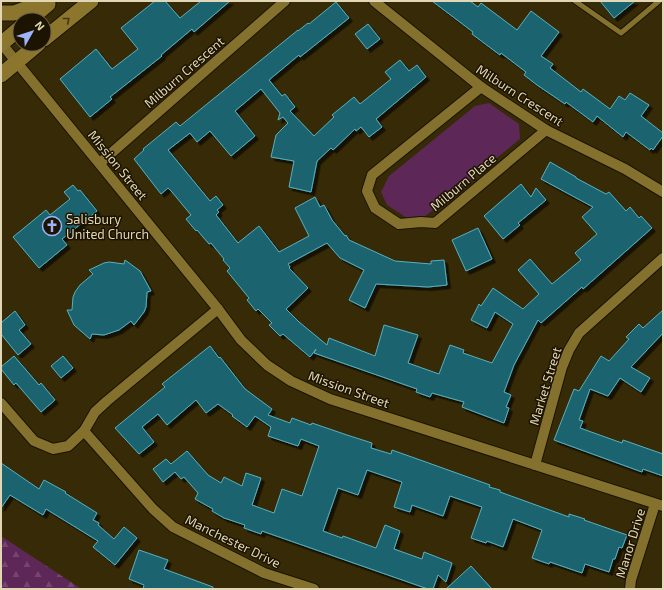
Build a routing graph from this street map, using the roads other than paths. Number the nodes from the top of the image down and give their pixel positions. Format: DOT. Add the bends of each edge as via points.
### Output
graph roads {
  1 [pos="47,1"];
  2 [pos="52,1"];
  3 [pos="91,1"];
  4 [pos="286,1"];
  5 [pos="374,1"];
  6 [pos="575,1"];
  7 [pos="659,1"];
  8 [pos="39,12"];
  9 [pos="1,13"];
  10 [pos="52,33"];
  11 [pos="12,34"];
  12 [pos="1,43"];
  13 [pos="29,52"];
  14 [pos="17,62"];
  15 [pos="1,75"];
  16 [pos="481,87"];
  17 [pos="546,130"];
  18 [pos="100,163"];
  19 [pos="663,192"];
  20 [pos="663,258"];
  21 [pos="218,309"];
  22 [pos="1,403"];
  23 [pos="84,431"];
  24 [pos="535,465"];
  25 [pos="659,505"];
  26 [pos="314,589"];
  27 [pos="630,589"];
  1 -- 9 [label="main road" via="14,13"];
  2 -- 8 [label="main road"];
  10 -- 3 [label="main road, one-way"];
  4 -- 18 [label="street, Milburn Crescent"];
  5 -- 16 [label="street, Milburn Crescent"];
  6 -- 7 [label="lane" via="621,33"];
  11 -- 12 [label="main road"];
  12 -- 14 [label="street, Mission Street"];
  13 -- 14 [label="main road"];
  14 -- 15 [label="main road"];
  14 -- 18 [label="street, Mission Street"];
  16 -- 17 [label="street, Milburn Crescent"];
  16 -- 17 [label="street, Milburn Place" via="372,174 367,191 375,208 399,224 434,222"];
  17 -- 19 [label="street, Milburn Crescent" via="625,169"];
  18 -- 21 [label="street, Mission Street"];
  20 -- 24 [label="street, Market Street" via="579,333 562,366"];
  21 -- 23 [label="street" via="107,401 95,412"];
  21 -- 24 [label="street, Mission Street" via="241,340 267,364 291,381 330,399"];
  22 -- 23 [label="street" via="34,441 53,449 68,446"];
  23 -- 26 [label="street, Manchester Drive" via="153,509 173,526 264,573"];
  24 -- 25 [label="street, Mission Street"];
  25 -- 27 [label="street, Manor Drive"];
}
